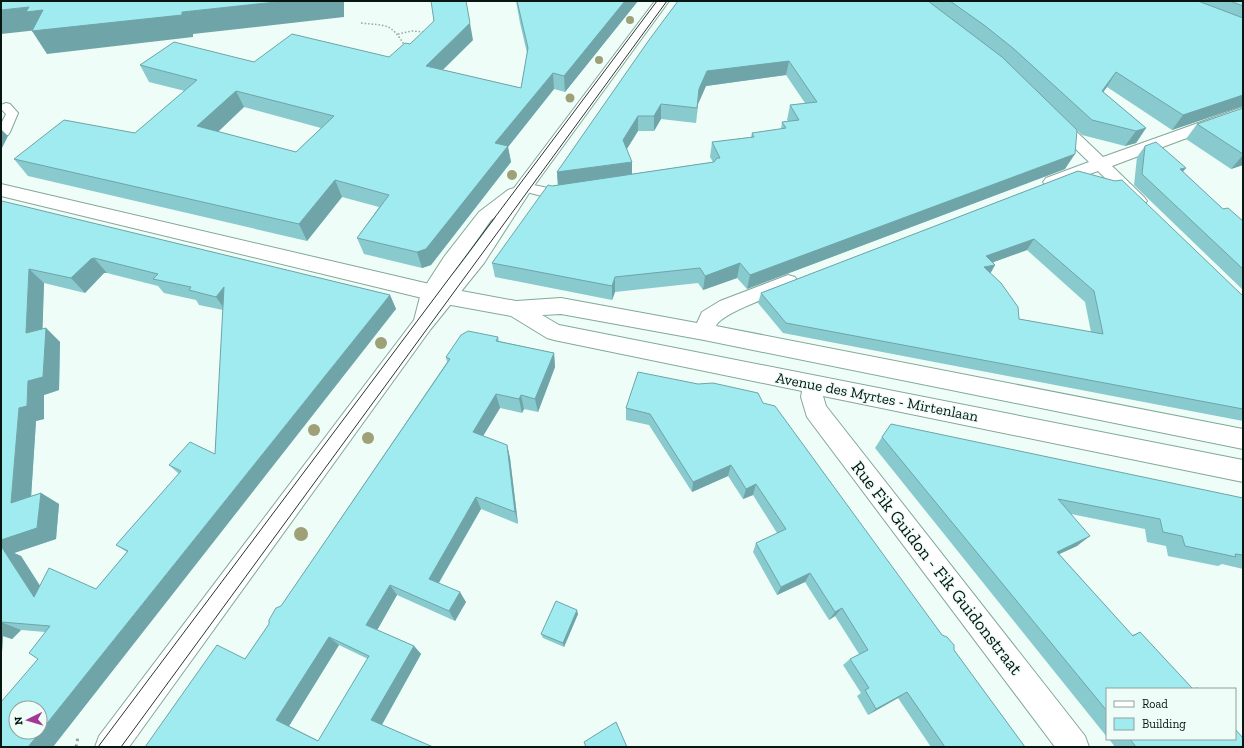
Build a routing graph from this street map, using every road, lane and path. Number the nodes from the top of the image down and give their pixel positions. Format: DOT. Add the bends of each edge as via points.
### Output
graph roads {
  1 [pos="662,1"];
  2 [pos="361,23"];
  3 [pos="429,32"];
  4 [pos="398,34"];
  5 [pos="407,50"];
  6 [pos="6,106"];
  7 [pos="1046,111"];
  8 [pos="1243,112"];
  9 [pos="4,132"];
  10 [pos="1100,164"];
  11 [pos="524,187"];
  12 [pos="1037,188"];
  13 [pos="1,190"];
  14 [pos="576,191"];
  15 [pos="1153,216"];
  16 [pos="800,278"];
  17 [pos="440,295"];
  18 [pos="516,310"];
  19 [pos="704,332"];
  20 [pos="814,384"];
  21 [pos="1243,439"];
  22 [pos="1243,471"];
  23 [pos="78,737"];
  24 [pos="76,747"];
  25 [pos="110,747"];
  26 [pos="1074,747"];
  1 -- 11 [label="street"];
  2 -- 4 [label="path" via="386,26"];
  3 -- 4 [label="path" via="412,31"];
  4 -- 5 [label="path"];
  6 -- 9 [label="lane" via="12,113"];
  7 -- 10 [label="street"];
  8 -- 10 [label="street"];
  10 -- 12 [label="street"];
  10 -- 15 [label="street"];
  11 -- 14 [label="lane" via="553,194"];
  11 -- 17 [label="street" via="504,220"];
  13 -- 17 [label="street, Avenue des Myrtes - Mirtenlaan"];
  16 -- 19 [label="street" via="727,306 709,318"];
  17 -- 18 [label="street, Avenue des Myrtes - Mirtenlaan"];
  17 -- 25 [label="street" via="423,324"];
  18 -- 19 [label="street, Avenue des Myrtes - Mirtenlaan" via="561,306"];
  18 -- 20 [label="street, Avenue des Myrtes - Mirtenlaan" via="554,332"];
  19 -- 21 [label="street, Avenue des Myrtes - Mirtenlaan"];
  20 -- 22 [label="street, Avenue des Myrtes - Mirtenlaan"];
  20 -- 26 [label="street, Rue Fik Guidon - Fik Guidonstraat" via="812,397 815,410"];
  23 -- 24 [label="path"];
}
